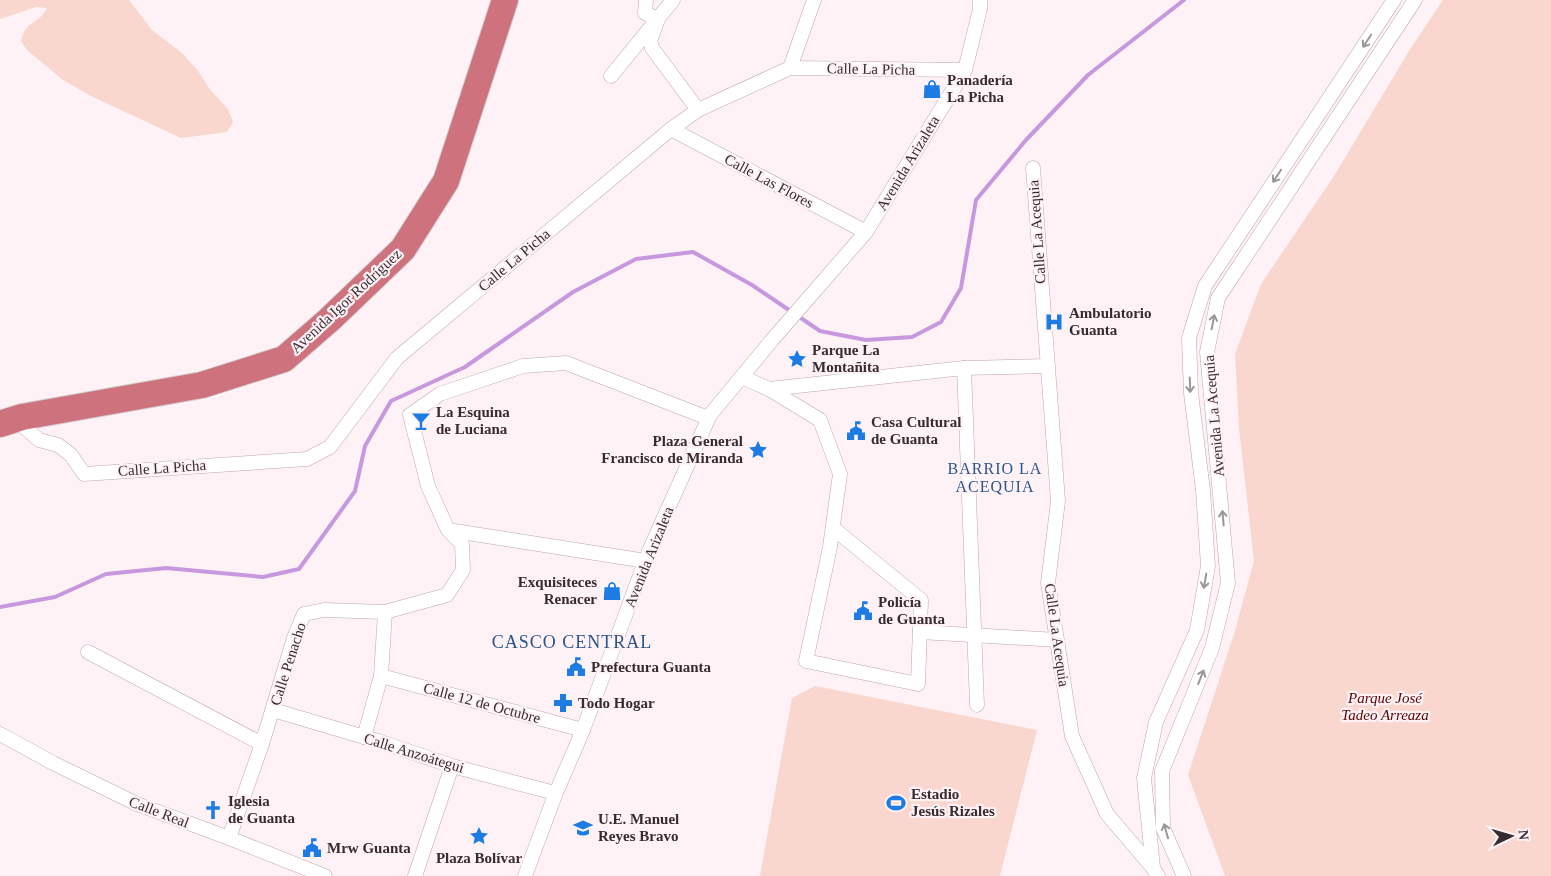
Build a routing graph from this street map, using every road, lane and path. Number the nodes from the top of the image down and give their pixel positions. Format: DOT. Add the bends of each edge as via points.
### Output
graph roads {
  1 [pos="505,0"];
  2 [pos="646,0"];
  3 [pos="673,0"];
  4 [pos="814,0"];
  5 [pos="980,0"];
  6 [pos="1394,0"];
  7 [pos="1415,0"];
  8 [pos="658,19"];
  9 [pos="790,68"];
  10 [pos="965,70"];
  11 [pos="611,76"];
  12 [pos="698,110"];
  13 [pos="671,129"];
  14 [pos="1032,168"];
  15 [pos="866,232"];
  16 [pos="1048,366"];
  17 [pos="964,368"];
  18 [pos="742,377"];
  19 [pos="769,389"];
  20 [pos="708,418"];
  21 [pos="11,420"];
  22 [pos="832,528"];
  23 [pos="448,530"];
  24 [pos="646,561"];
  25 [pos="385,612"];
  26 [pos="920,632"];
  27 [pos="975,635"];
  28 [pos="1057,640"];
  29 [pos="88,652"];
  30 [pos="381,676"];
  31 [pos="977,705"];
  32 [pos="273,710"];
  33 [pos="583,730"];
  34 [pos="0,734"];
  35 [pos="364,737"];
  36 [pos="262,744"];
  37 [pos="452,766"];
  38 [pos="555,794"];
  39 [pos="229,838"];
  40 [pos="1155,872"];
  41 [pos="324,876"];
  42 [pos="415,876"];
  43 [pos="525,876"];
  44 [pos="1184,876"];
  1 -- 21 [label="highway, Avenida Igor Rodríguez" via="446,181 403,248 307,340 284,359 202,385"];
  2 -- 8 [label="street" via="645,13"];
  3 -- 8 [label="street"];
  4 -- 9 [label="street"];
  5 -- 10 [label="street, Avenida Arizaleta"];
  6 -- 40 [label="street, Avenida La Acequia, one-way" via="1205,286 1189,338 1191,393 1208,566 1197,630 1156,722 1144,778"];
  44 -- 7 [label="street, Avenida La Acequia, one-way" via="1163,828 1162,771 1212,648 1228,583 1207,352 1218,298"];
  8 -- 11 [label="street"];
  8 -- 12 [label="street" via="650,41 652,48"];
  9 -- 10 [label="street, Calle La Picha"];
  9 -- 12 [label="street, Calle La Picha"];
  10 -- 15 [label="street, Avenida Arizaleta"];
  12 -- 13 [label="street, Calle La Picha"];
  13 -- 15 [label="street, Calle Las Flores"];
  13 -- 21 [label="street, Calle La Picha" via="397,358 330,447 307,458 84,474 71,455 58,445 39,440"];
  14 -- 16 [label="street, Calle La Acequia"];
  15 -- 18 [label="street, Avenida Arizaleta"];
  16 -- 17 [label="street"];
  16 -- 28 [label="street, Calle La Acequia" via="1058,501 1048,583"];
  17 -- 19 [label="street"];
  17 -- 27 [label="street"];
  18 -- 19 [label="street"];
  18 -- 20 [label="street, Avenida Arizaleta"];
  19 -- 22 [label="street" via="820,420 840,474"];
  20 -- 23 [label="street, Calle Penacho" via="566,363 524,366 440,394 410,415 428,486"];
  20 -- 24 [label="street, Avenida Arizaleta"];
  22 -- 26 [label="street" via="921,600"];
  22 -- 26 [label="street" via="806,661 918,684"];
  23 -- 24 [label="street"];
  23 -- 25 [label="street, Calle Penacho" via="462,544 463,570 447,595"];
  24 -- 33 [label="street, Avenida Arizaleta"];
  25 -- 30 [label="street"];
  25 -- 32 [label="street, Calle Penacho" via="324,610 304,614"];
  26 -- 27 [label="street"];
  27 -- 28 [label="street"];
  27 -- 31 [label="street"];
  28 -- 40 [label="street, Calle La Acequia" via="1072,736 1107,814"];
  29 -- 36 [label="street"];
  30 -- 33 [label="street, Calle 12 de Octubre"];
  30 -- 35 [label="street"];
  32 -- 35 [label="street, Calle Anzoátegui"];
  32 -- 36 [label="street, Calle Penacho"];
  33 -- 38 [label="street, Avenida Arizaleta"];
  34 -- 39 [label="street, Calle Real" via="137,804"];
  35 -- 37 [label="street, Calle Anzoátegui"];
  36 -- 39 [label="street, Calle Penacho"];
  37 -- 38 [label="street, Calle Anzoátegui"];
  37 -- 42 [label="street"];
  38 -- 43 [label="street, Avenida Arizaleta"];
  39 -- 41 [label="street, Calle Real"];
}
